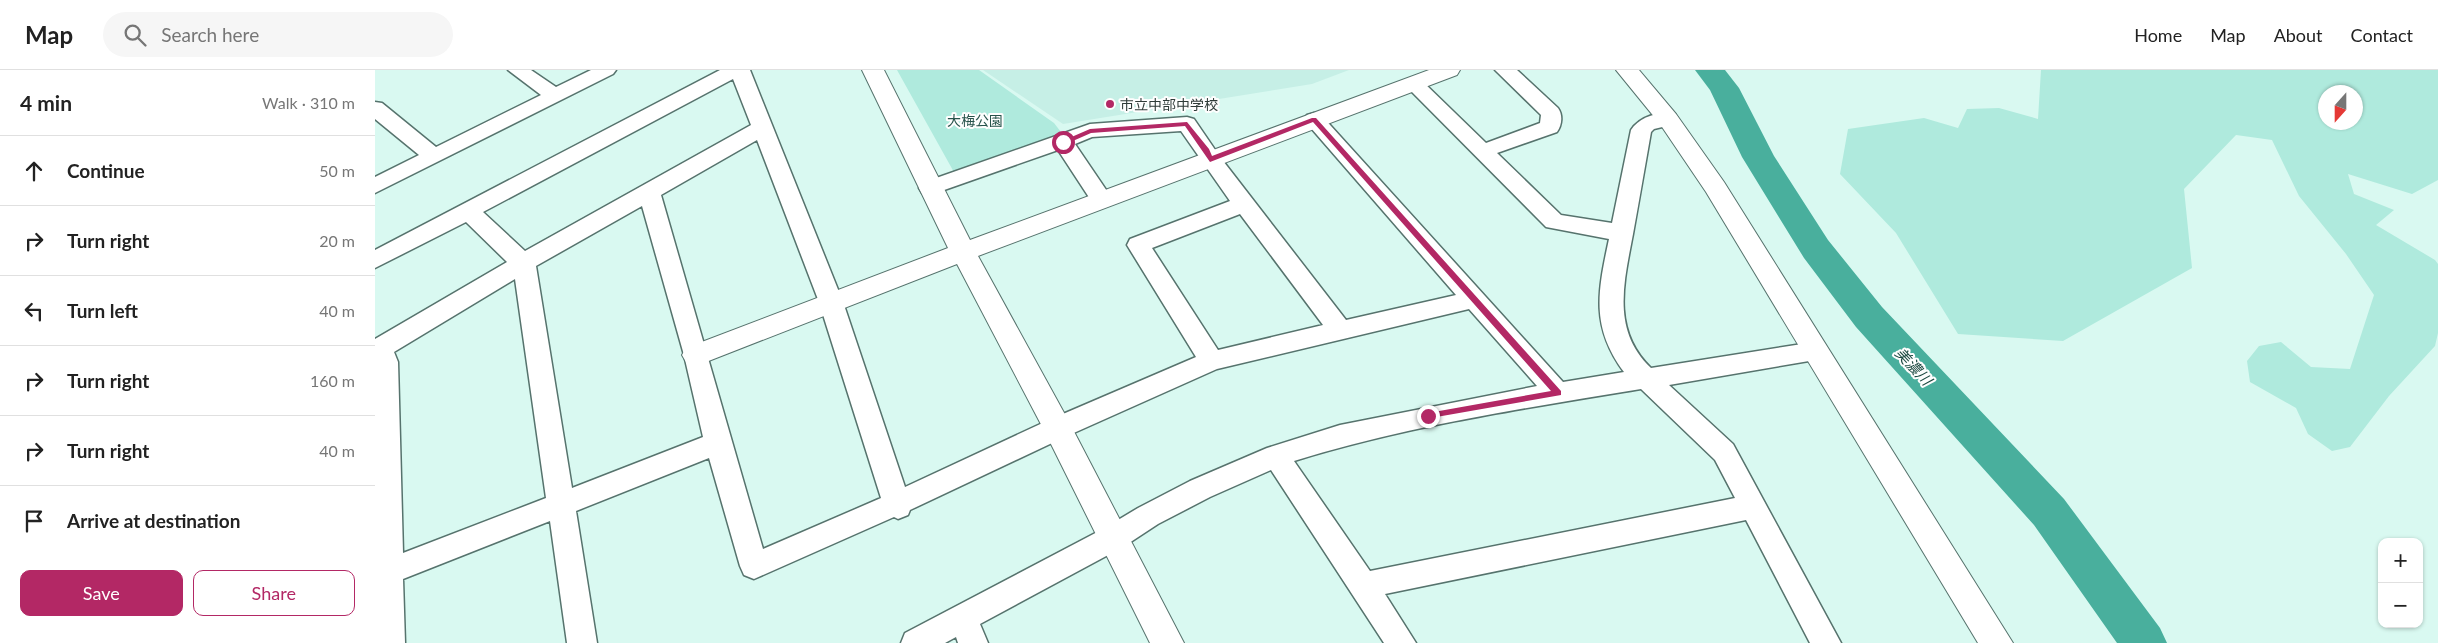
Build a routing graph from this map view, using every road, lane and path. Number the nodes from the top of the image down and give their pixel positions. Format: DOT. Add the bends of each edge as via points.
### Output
graph roads {
  1 [pos="519,70"];
  2 [pos="606,70"];
  3 [pos="735,70"];
  4 [pos="741,70"];
  5 [pos="873,70"];
  6 [pos="1449,70"];
  7 [pos="1505,70"];
  8 [pos="1627,70"];
  9 [pos="1414,84"];
  10 [pos="555,96"];
  11 [pos="375,108"];
  12 [pos="1667,119"];
  13 [pos="1314,120"];
  14 [pos="762,128"];
  15 [pos="1063,142"];
  16 [pos="1483,151"];
  17 [pos="433,156"];
  18 [pos="1210,159"];
  19 [pos="375,186"];
  20 [pos="930,188"];
  21 [pos="649,192"];
  22 [pos="1102,200"];
  23 [pos="1243,204"];
  24 [pos="468,211"];
  25 [pos="1622,233"];
  26 [pos="963,252"];
  27 [pos="375,260"];
  28 [pos="523,263"];
  29 [pos="1475,299"];
  30 [pos="831,302"];
  31 [pos="1341,331"];
  32 [pos="377,350"];
  33 [pos="1815,351"];
  34 [pos="696,355"];
  35 [pos="1212,361"];
  36 [pos="1645,377"];
  37 [pos="1558,393"];
  38 [pos="1058,428"];
  39 [pos="718,443"];
  40 [pos="1277,456"];
  41 [pos="560,505"];
  42 [pos="897,506"];
  43 [pos="1754,506"];
  44 [pos="1113,538"];
  45 [pos="382,574"];
  46 [pos="1362,586"];
  47 [pos="968,630"];
  48 [pos="1990,642"];
  49 [pos="390,643"];
  50 [pos="582,643"];
  51 [pos="916,643"];
  52 [pos="1167,643"];
  53 [pos="1401,643"];
  54 [pos="1826,643"];
  1 -- 10 [label="street"];
  2 -- 10 [label="street"];
  3 -- 24 [label="street"];
  4 -- 14 [label="street"];
  5 -- 20 [label="street"];
  6 -- 9 [label="street"];
  7 -- 16 [label="street" via="1551,113 1550,127"];
  8 -- 12 [label="street"];
  9 -- 13 [label="street"];
  9 -- 16 [label="street"];
  10 -- 17 [label="street"];
  11 -- 17 [label="street"];
  12 -- 25 [label="street" via="1647,124 1641,130"];
  12 -- 33 [label="street" via="1720,195"];
  13 -- 18 [label="street"];
  13 -- 29 [label="street"];
  14 -- 21 [label="street"];
  14 -- 30 [label="street"];
  15 -- 18 [label="street" via="1090,131 1187,124"];
  15 -- 20 [label="street"];
  15 -- 22 [label="street"];
  16 -- 25 [label="street" via="1554,222"];
  17 -- 19 [label="street"];
  18 -- 22 [label="street"];
  18 -- 23 [label="street"];
  20 -- 26 [label="street"];
  21 -- 28 [label="street"];
  21 -- 34 [label="street"];
  22 -- 26 [label="street"];
  23 -- 31 [label="street"];
  23 -- 35 [label="street" via="1137,245"];
  24 -- 27 [label="street"];
  24 -- 28 [label="street"];
  25 -- 36 [label="street" via="1610,291 1610,311 1621,349"];
  26 -- 30 [label="street"];
  26 -- 38 [label="street"];
  28 -- 32 [label="street"];
  28 -- 41 [label="street"];
  29 -- 31 [label="street"];
  29 -- 37 [label="street"];
  30 -- 34 [label="street"];
  30 -- 42 [label="street"];
  31 -- 35 [label="street"];
  32 -- 45 [label="street" via="385,362"];
  33 -- 36 [label="street"];
  33 -- 48 [label="street"];
  34 -- 39 [label="street"];
  35 -- 38 [label="street"];
  36 -- 37 [label="street"];
  36 -- 43 [label="street" via="1724,452"];
  37 -- 40 [label="street" via="1350,434"];
  38 -- 42 [label="street"];
  38 -- 44 [label="street"];
  39 -- 41 [label="street"];
  39 -- 42 [label="street" via="754,566"];
  40 -- 44 [label="street" via="1200,489"];
  40 -- 46 [label="street"];
  41 -- 45 [label="street"];
  41 -- 50 [label="street"];
  43 -- 46 [label="street"];
  43 -- 54 [label="street"];
  44 -- 47 [label="street"];
  44 -- 52 [label="street"];
  45 -- 49 [label="street"];
  46 -- 53 [label="street"];
  47 -- 51 [label="street"];
}
